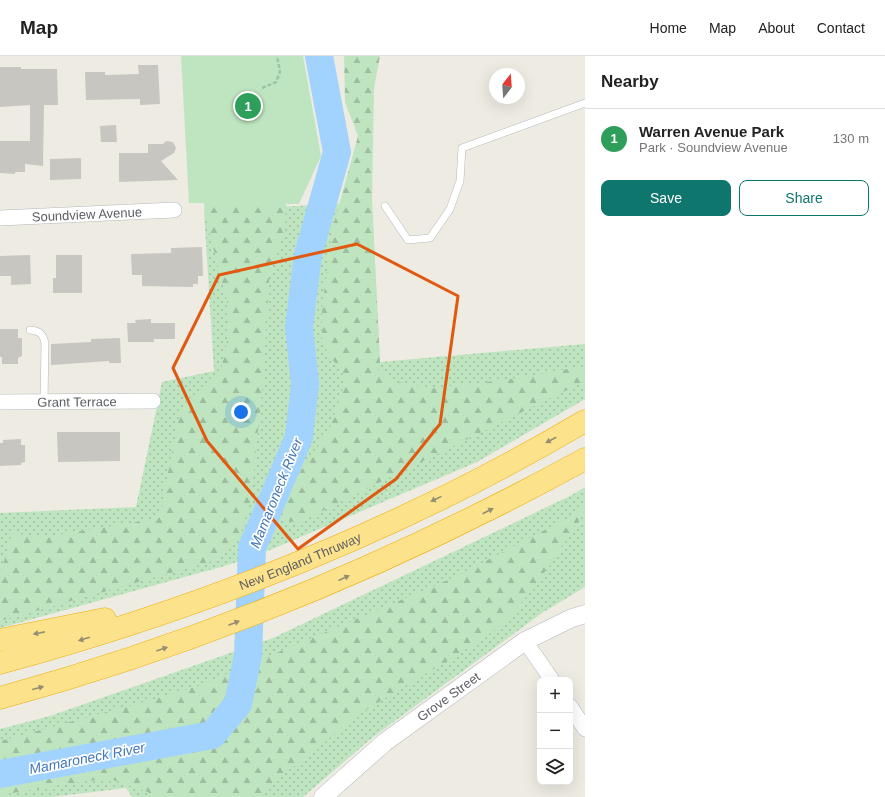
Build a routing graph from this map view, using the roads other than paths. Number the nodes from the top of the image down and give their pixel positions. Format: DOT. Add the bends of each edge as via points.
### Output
graph roads {
  1 [pos="585,103"];
  2 [pos="385,206"];
  3 [pos="174,210"];
  4 [pos="0,218"];
  5 [pos="30,330"];
  6 [pos="153,401"];
  7 [pos="0,402"];
  8 [pos="44,402"];
  9 [pos="585,421"];
  10 [pos="585,459"];
  11 [pos="200,599"];
  12 [pos="585,614"];
  13 [pos="0,640"];
  14 [pos="525,641"];
  15 [pos="0,664"];
  16 [pos="550,677"];
  17 [pos="0,698"];
  18 [pos="573,711"];
  19 [pos="585,729"];
  20 [pos="323,797"];
  1 -- 2 [label="lane" via="462,148 460,181 450,210 430,238 408,240"];
  3 -- 4 [label="street, Soundview Avenue"];
  5 -- 8 [label="lane" via="38,330 46,343"];
  6 -- 8 [label="street, Grant Terrace"];
  7 -- 8 [label="street, Grant Terrace"];
  9 -- 11 [label="highway, New England Thruway, one-way" via="466,485 360,535"];
  17 -- 10 [label="highway, one-way" via="94,671 198,636 309,594 438,536"];
  11 -- 13 [label="highway, one-way"];
  11 -- 15 [label="highway, New England Thruway, one-way"];
  12 -- 14 [label="street, Grove Street"];
  14 -- 16 [label="street"];
  14 -- 20 [label="street, Grove Street" via="385,742"];
  18 -- 19 [label="street"];
}
